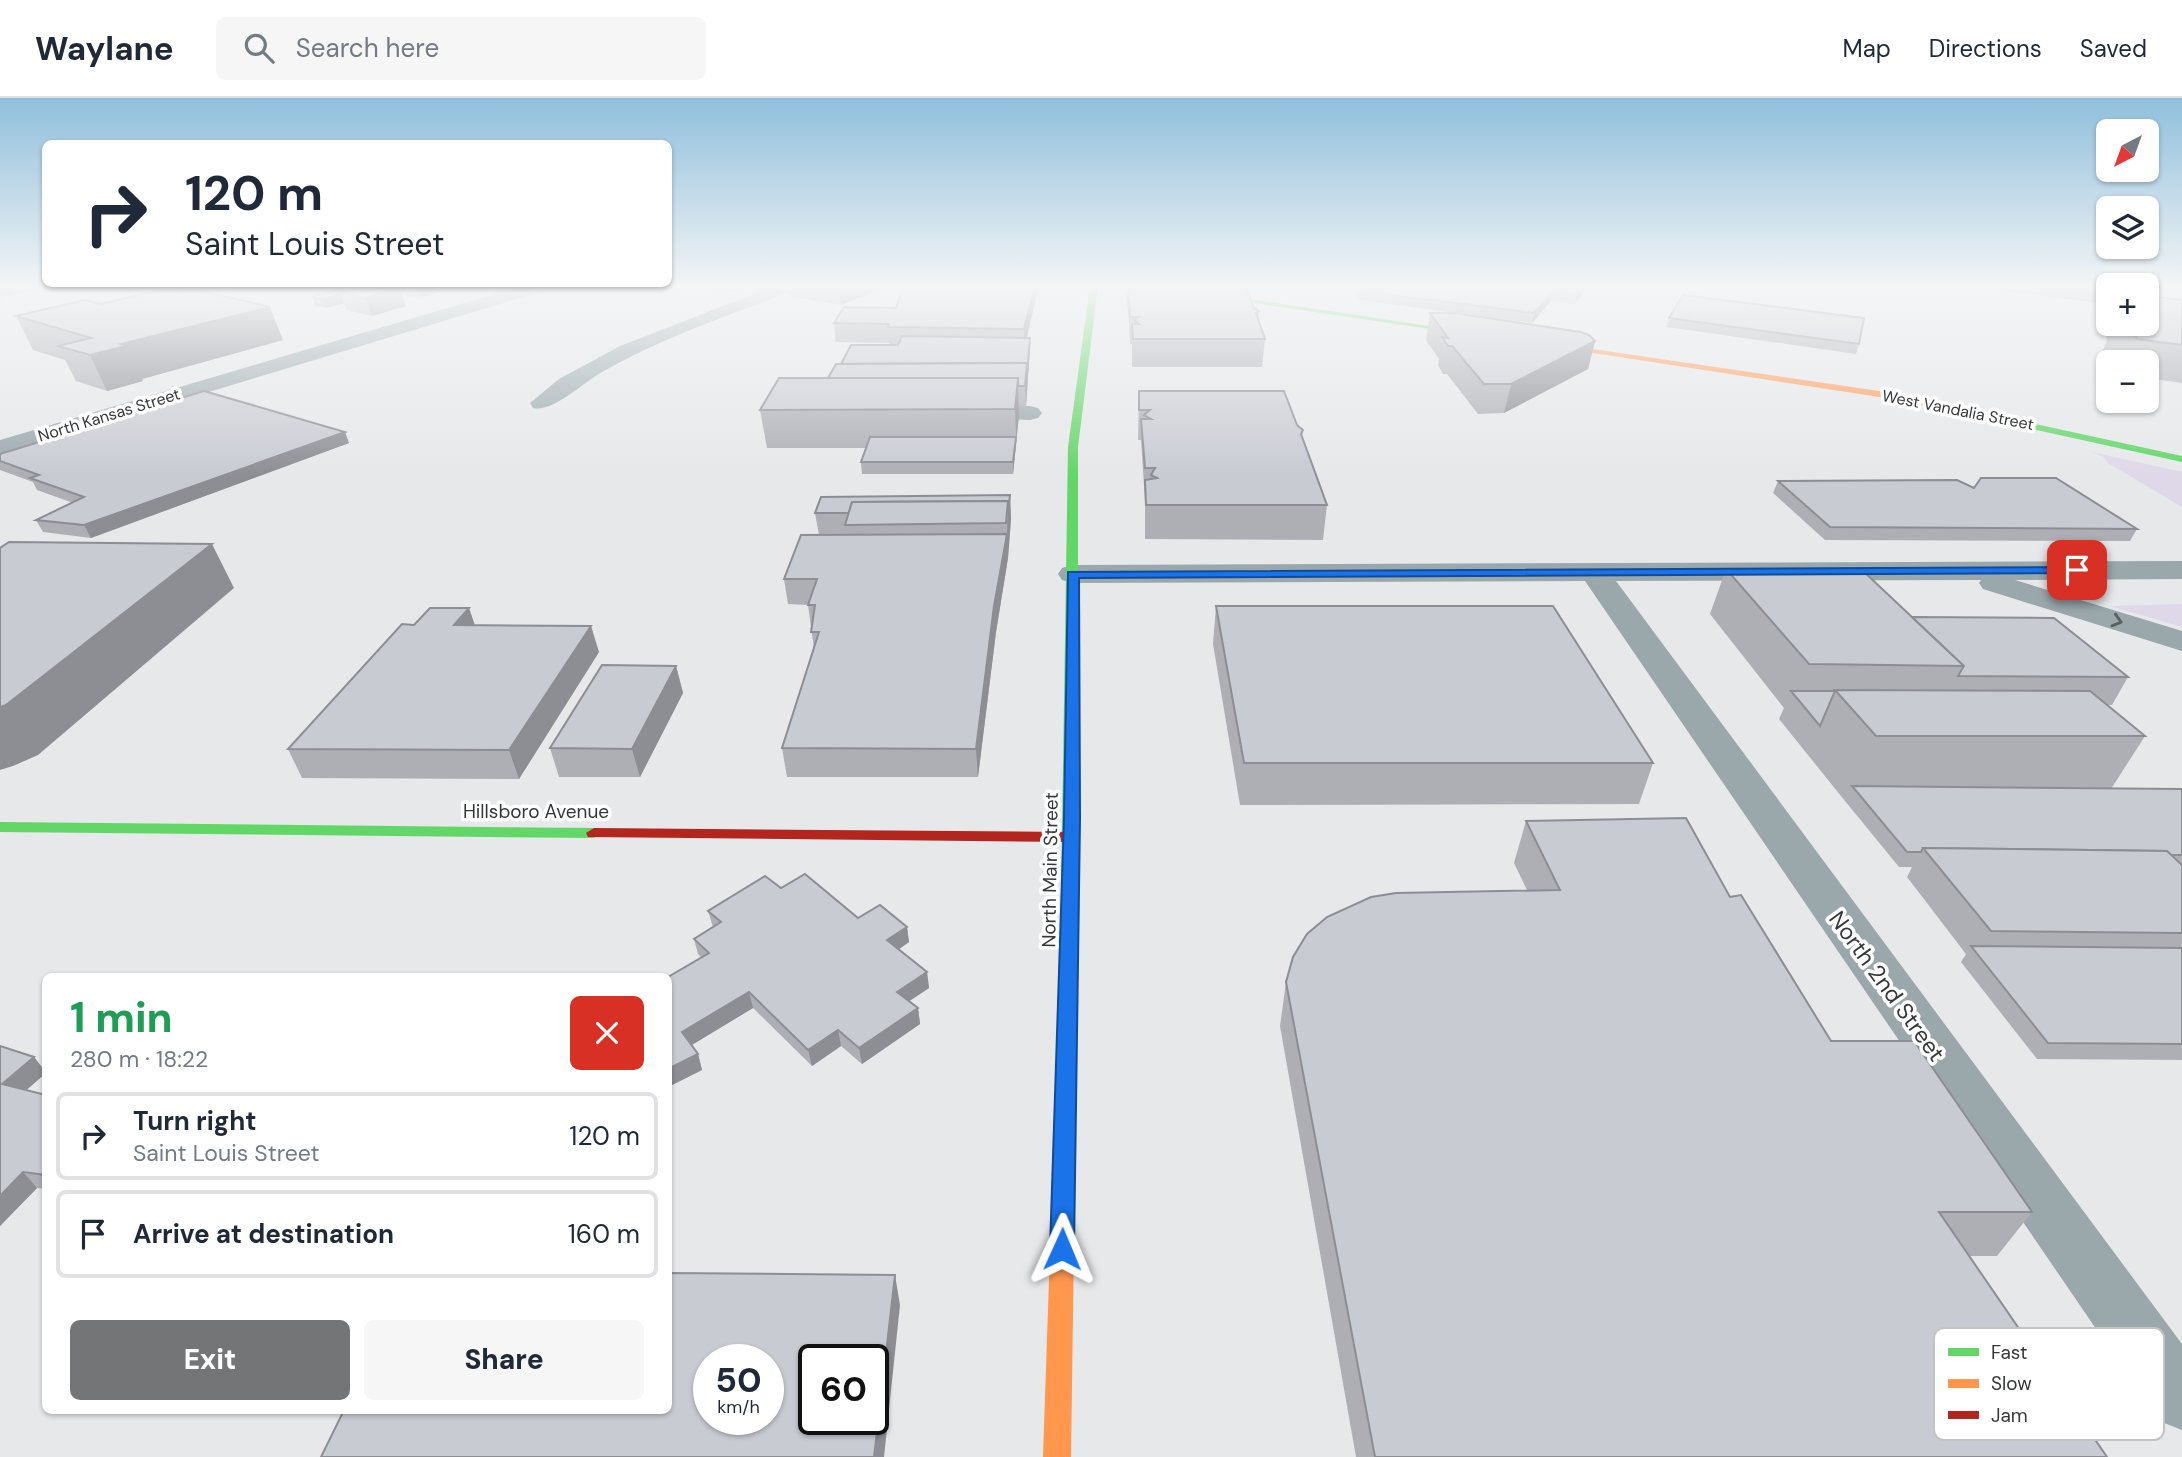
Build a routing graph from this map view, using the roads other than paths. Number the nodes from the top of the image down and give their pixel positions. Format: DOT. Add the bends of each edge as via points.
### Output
graph roads {
  1 [pos="329,349"];
  2 [pos="634,349"];
  3 [pos="1086,349"];
  4 [pos="1587,349"];
  5 [pos="541,403"];
  6 [pos="950,412"];
  7 [pos="1030,413"];
  8 [pos="0,448"];
  9 [pos="2182,459"];
  10 [pos="2182,569"];
  11 [pos="1955,571"];
  12 [pos="1594,572"];
  13 [pos="1073,574"];
  14 [pos="2182,640"];
  15 [pos="0,827"];
  16 [pos="1072,837"];
  17 [pos="2132,1328"];
  18 [pos="2164,1373"];
  19 [pos="2182,1398"];
  20 [pos="1057,1457"];
  1 -- 8 [label="street, North Kansas Street"];
  2 -- 5 [label="street" via="568,381"];
  3 -- 13 [label="main road, North Main Street" via="1073,447"];
  4 -- 9 [label="main road, West Vandalia Street" via="1875,393"];
  6 -- 7 [label="street"];
  10 -- 11 [label="street"];
  11 -- 12 [label="street"];
  11 -- 14 [label="street, one-way"];
  12 -- 13 [label="street"];
  12 -- 17 [label="street, North 2nd Street"];
  13 -- 16 [label="main road, North Main Street"];
  15 -- 16 [label="main road, Hillsboro Avenue"];
  16 -- 20 [label="main road, North Main Street"];
  18 -- 19 [label="street, North 2nd Street"];
}
